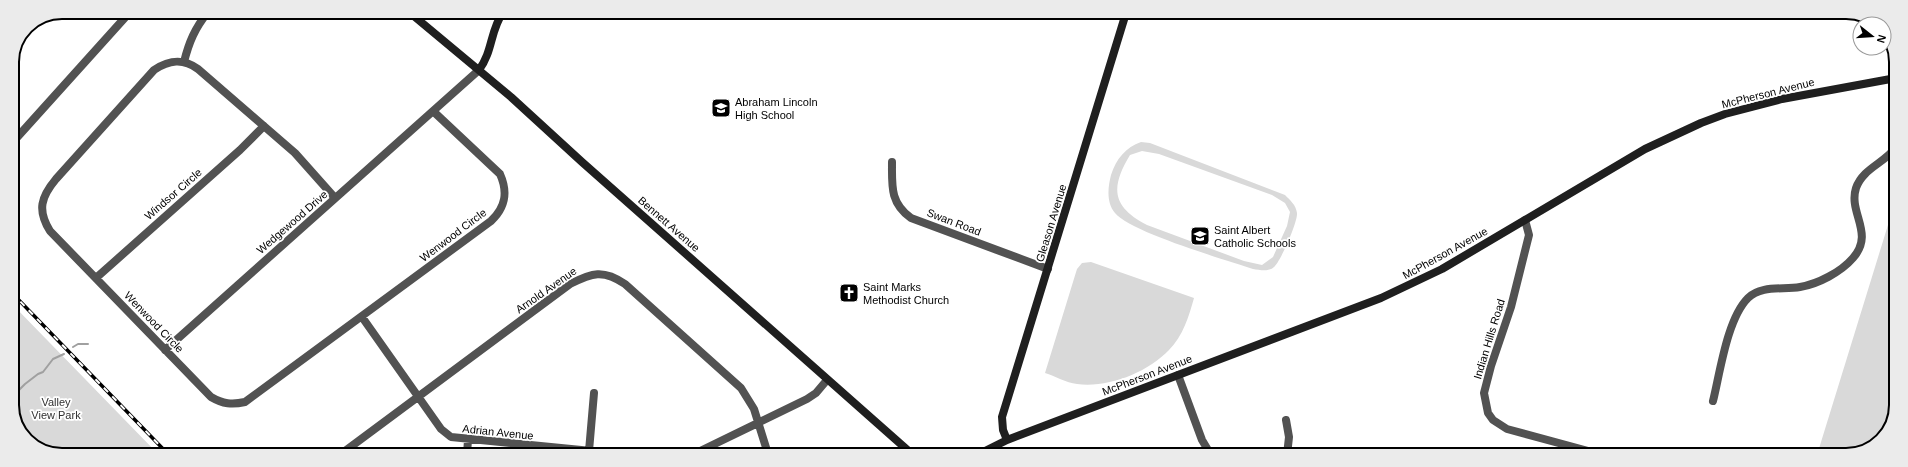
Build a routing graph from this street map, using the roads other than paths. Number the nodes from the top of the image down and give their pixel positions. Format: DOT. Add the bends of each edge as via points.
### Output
graph roads {
  1 [pos="124,19"];
  2 [pos="203,19"];
  3 [pos="417,19"];
  4 [pos="500,19"];
  5 [pos="1124,19"];
  6 [pos="184,62"];
  7 [pos="479,70"];
  8 [pos="1889,79"];
  9 [pos="434,112"];
  10 [pos="264,126"];
  11 [pos="19,135"];
  12 [pos="1889,156"];
  13 [pos="892,162"];
  14 [pos="335,198"];
  15 [pos="1525,220"];
  16 [pos="1048,269"];
  17 [pos="96,278"];
  18 [pos="362,317"];
  19 [pos="165,350"];
  20 [pos="1178,375"];
  21 [pos="827,380"];
  22 [pos="594,393"];
  23 [pos="418,397"];
  24 [pos="1713,402"];
  25 [pos="1286,420"];
  26 [pos="759,423"];
  27 [pos="468,440"];
  28 [pos="1007,440"];
  29 [pos="349,448"];
  30 [pos="467,448"];
  31 [pos="532,448"];
  32 [pos="589,448"];
  33 [pos="707,448"];
  34 [pos="766,448"];
  35 [pos="905,448"];
  36 [pos="990,448"];
  37 [pos="1207,448"];
  38 [pos="1288,448"];
  39 [pos="1577,448"];
  1 -- 11 [label="street"];
  2 -- 6 [label="street" via="192,36"];
  3 -- 7 [label="main road, Bennett Avenue"];
  4 -- 7 [label="main road" via="487,58"];
  5 -- 16 [label="main road, Gleason Avenue"];
  6 -- 10 [label="street" via="198,69"];
  6 -- 17 [label="street, Wenwood Circle" via="172,62 154,70 56,179 44,196 44,222"];
  7 -- 9 [label="street, Wedgewood Drive"];
  7 -- 21 [label="main road, Bennett Avenue"];
  8 -- 15 [label="main road, McPherson Avenue" via="1782,99 1701,123 1645,149"];
  9 -- 14 [label="street, Wedgewood Drive"];
  9 -- 18 [label="street, Wenwood Circle" via="500,174 505,184 505,201 502,209 491,221"];
  10 -- 14 [label="street" via="295,152"];
  10 -- 17 [label="street, Windsor Circle"];
  12 -- 24 [label="street" via="1866,172 1857,187 1855,198 1862,242 1849,262 1816,282 1800,287 1765,290 1750,296 1740,309 1723,356"];
  13 -- 16 [label="street, Swan Road" via="894,196 902,212"];
  14 -- 19 [label="street, Wedgewood Drive"];
  15 -- 20 [label="main road, McPherson Avenue" via="1418,282"];
  15 -- 39 [label="street, Indian Hills Road" via="1529,235 1511,307 1484,393 1488,413 1493,420 1507,429"];
  16 -- 28 [label="main road, Gleason Avenue" via="1002,417"];
  17 -- 19 [label="street, Wenwood Circle"];
  18 -- 19 [label="street, Wenwood Circle" via="252,398 236,404 221,402 211,397"];
  18 -- 23 [label="street, Adrian Avenue"];
  20 -- 28 [label="main road, McPherson Avenue"];
  20 -- 37 [label="street"];
  21 -- 26 [label="street" via="807,399"];
  21 -- 35 [label="main road, Bennett Avenue"];
  22 -- 32 [label="street"];
  23 -- 26 [label="street, Arnold Avenue" via="570,284 587,275 600,274 625,284 741,388 752,404"];
  23 -- 27 [label="street, Adrian Avenue" via="444,433"];
  23 -- 29 [label="street, Arnold Avenue"];
  25 -- 38 [label="street" via="1290,437"];
  26 -- 33 [label="street"];
  26 -- 34 [label="street, Arnold Avenue"];
  27 -- 30 [label="street"];
  27 -- 31 [label="street, Adrian Avenue"];
  28 -- 36 [label="main road, McPherson Avenue"];
}
